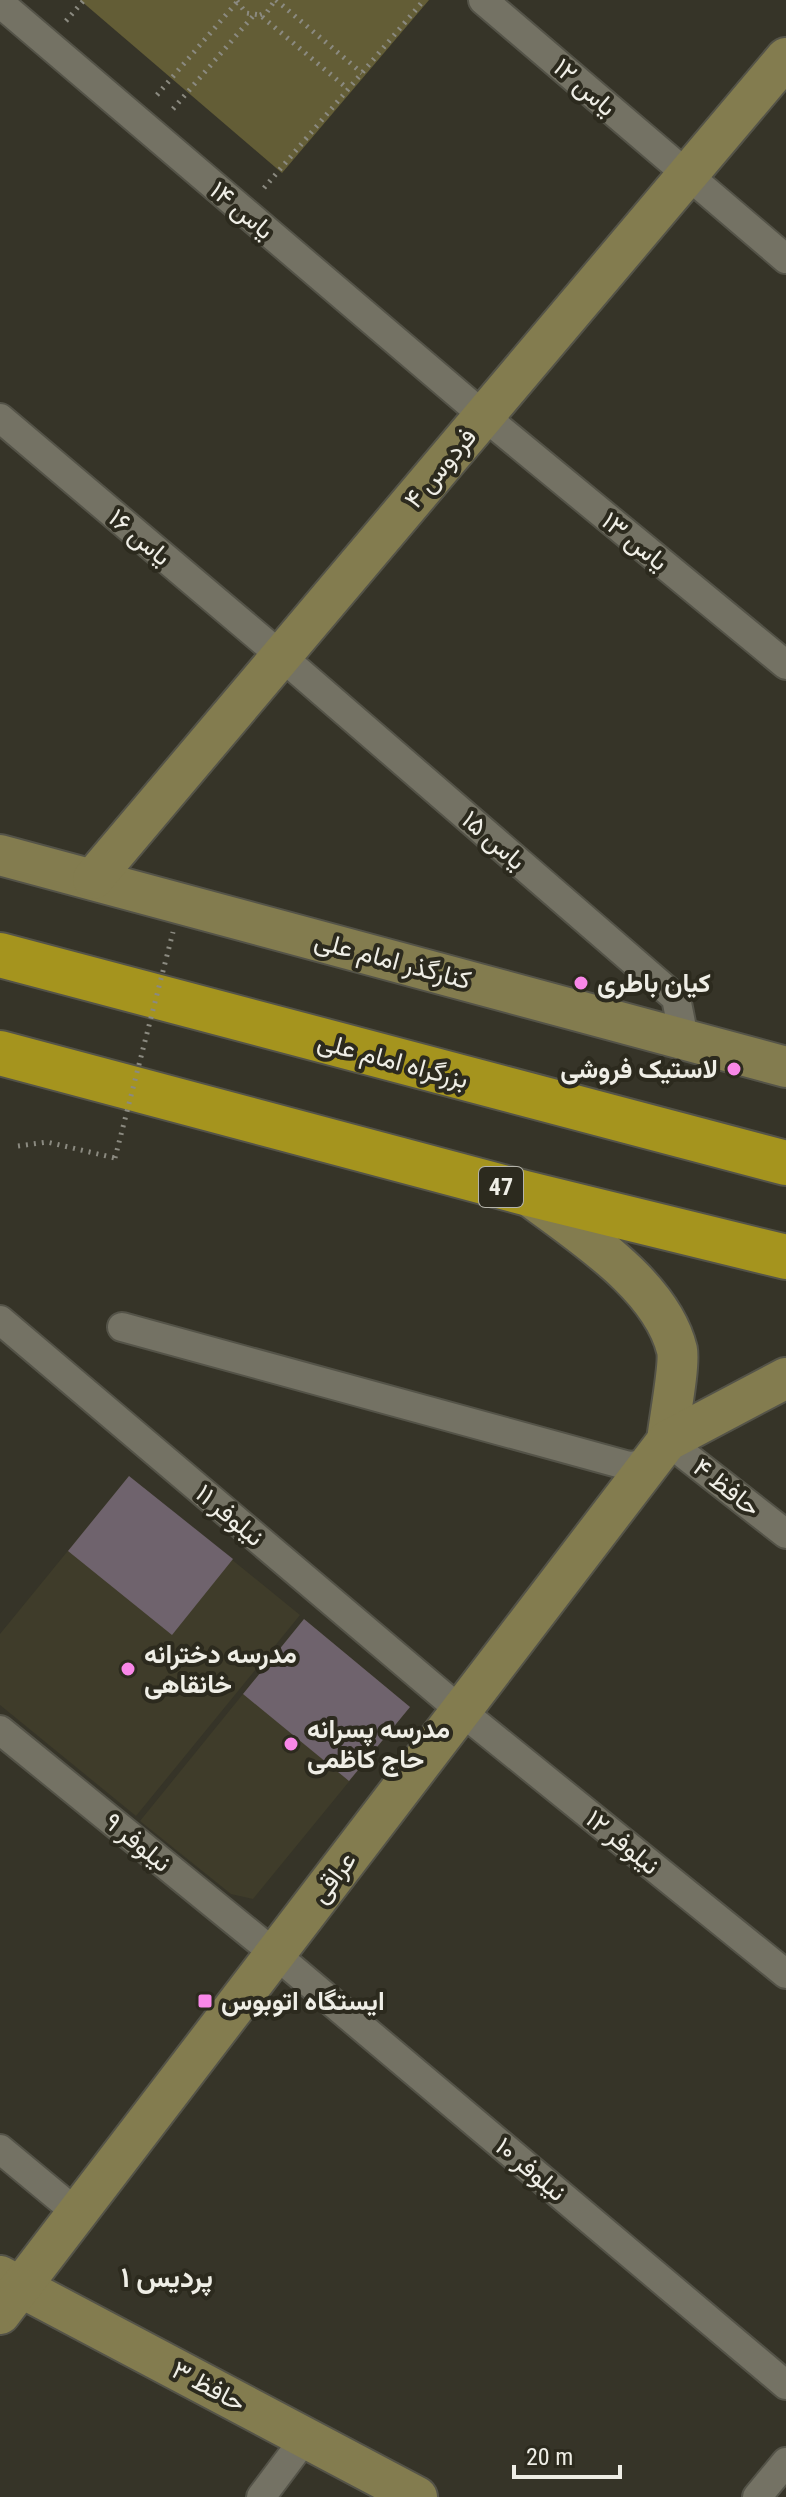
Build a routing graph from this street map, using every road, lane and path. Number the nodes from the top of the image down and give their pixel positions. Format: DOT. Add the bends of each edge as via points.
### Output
graph roads {
  1 [pos="276,0"];
  2 [pos="424,0"];
  3 [pos="483,0"];
  4 [pos="237,1"];
  5 [pos="0,3"];
  6 [pos="257,16"];
  7 [pos="786,58"];
  8 [pos="362,73"];
  9 [pos="348,89"];
  10 [pos="144,126"];
  11 [pos="687,175"];
  12 [pos="244,211"];
  13 [pos="786,259"];
  14 [pos="484,416"];
  15 [pos="0,418"];
  16 [pos="281,656"];
  17 [pos="786,665"];
  18 [pos="0,855"];
  19 [pos="93,879"];
  20 [pos="173,932"];
  21 [pos="0,945"];
  22 [pos="0,955"];
  23 [pos="84,978"];
  24 [pos="684,1038"];
  25 [pos="0,1053"];
  26 [pos="0,1060"];
  27 [pos="786,1067"];
  28 [pos="67,1072"];
  29 [pos="18,1146"];
  30 [pos="786,1163"];
  31 [pos="525,1193"];
  32 [pos="786,1257"];
  33 [pos="0,1320"];
  34 [pos="122,1327"];
  35 [pos="786,1378"];
  36 [pos="659,1452"];
  37 [pos="786,1534"];
  38 [pos="461,1711"];
  39 [pos="0,1730"];
  40 [pos="275,1954"];
  41 [pos="786,1974"];
  42 [pos="0,2149"];
  43 [pos="77,2213"];
  44 [pos="7,2292"];
  45 [pos="786,2385"];
  46 [pos="306,2437"];
  47 [pos="786,2462"];
  48 [pos="261,2497"];
  49 [pos="417,2497"];
  50 [pos="757,2497"];
  1 -- 6 [label="path"];
  1 -- 8 [label="path"];
  2 -- 8 [label="path"];
  3 -- 11 [label="street, یاس ۱۲"];
  4 -- 6 [label="path" via="240,9"];
  4 -- 10 [label="path"];
  5 -- 10 [label="street, یاس ۱۴"];
  6 -- 9 [label="path"];
  6 -- 10 [label="path"];
  7 -- 11 [label="street, فردوس ۴"];
  8 -- 9 [label="path"];
  9 -- 12 [label="path"];
  10 -- 12 [label="street, یاس ۱۴"];
  11 -- 13 [label="street, یاس ۱۲"];
  11 -- 14 [label="street, فردوس ۴"];
  12 -- 14 [label="street, یاس ۱۴"];
  14 -- 16 [label="street, فردوس ۴"];
  14 -- 17 [label="street, یاس ۱۳"];
  15 -- 16 [label="street, یاس ۱۶"];
  16 -- 19 [label="street, فردوس ۴"];
  16 -- 24 [label="street, یاس ۱۵" via="676,998"];
  18 -- 19 [label="street, کنارگذر امام علی"];
  19 -- 24 [label="street, کنارگذر امام علی"];
  20 -- 29 [label="path, bridge" via="115,1158 47,1142"];
  21 -- 23 [label="street"];
  22 -- 23 [label="highway, بزرگراه امام علی"];
  23 -- 30 [label="highway, بزرگراه امام علی"];
  24 -- 27 [label="street, کنارگذر امام علی"];
  25 -- 28 [label="highway"];
  26 -- 28 [label="street, 47"];
  28 -- 31 [label="highway, 47"];
  31 -- 32 [label="highway, 47"];
  31 -- 36 [label="street" via="637,1283 664,1318 678,1353"];
  33 -- 38 [label="street, نیلوفر ۱۱"];
  34 -- 36 [label="street" via="629,1466"];
  35 -- 36 [label="street"];
  36 -- 37 [label="street, حافظ ۴"];
  36 -- 38 [label="street, عراقی"];
  38 -- 40 [label="street, عراقی"];
  38 -- 41 [label="street, نیلوفر ۱۲"];
  39 -- 40 [label="street, نیلوفر ۹"];
  40 -- 43 [label="street, عراقی"];
  40 -- 45 [label="street, نیلوفر ۱۰"];
  42 -- 43 [label="street"];
  43 -- 44 [label="street, عراقی"];
  44 -- 46 [label="street, حافظ ۳"];
  46 -- 48 [label="street"];
  46 -- 49 [label="street, حافظ ۳"];
  47 -- 50 [label="street"];
}
